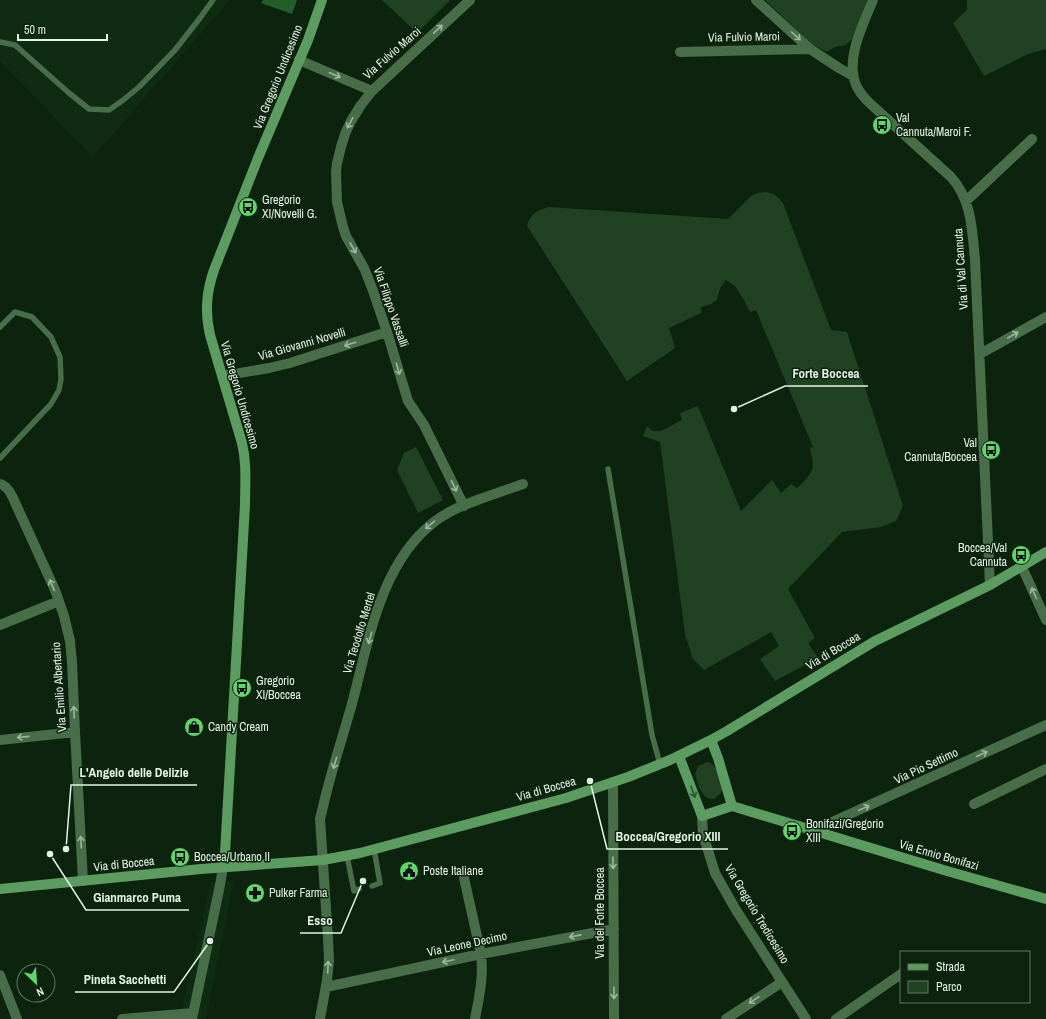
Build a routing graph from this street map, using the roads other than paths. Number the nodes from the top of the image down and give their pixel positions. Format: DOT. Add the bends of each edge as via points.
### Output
graph roads {
  1 [pos="212,0"];
  2 [pos="322,0"];
  3 [pos="470,0"];
  4 [pos="756,0"];
  5 [pos="873,0"];
  6 [pos="0,42"];
  7 [pos="810,49"];
  8 [pos="680,52"];
  9 [pos="299,60"];
  10 [pos="853,76"];
  11 [pos="372,91"];
  12 [pos="1032,139"];
  13 [pos="966,201"];
  14 [pos="1046,317"];
  15 [pos="0,327"];
  16 [pos="387,332"];
  17 [pos="980,354"];
  18 [pos="222,376"];
  19 [pos="0,458"];
  20 [pos="608,469"];
  21 [pos="0,484"];
  22 [pos="523,484"];
  23 [pos="464,506"];
  24 [pos="1046,552"];
  25 [pos="1022,567"];
  26 [pos="990,585"];
  27 [pos="59,601"];
  28 [pos="1046,620"];
  29 [pos="0,624"];
  30 [pos="1046,725"];
  31 [pos="74,732"];
  32 [pos="0,740"];
  33 [pos="711,740"];
  34 [pos="679,756"];
  35 [pos="660,764"];
  36 [pos="1046,769"];
  37 [pos="612,782"];
  38 [pos="974,804"];
  39 [pos="732,806"];
  40 [pos="702,816"];
  41 [pos="817,832"];
  42 [pos="374,849"];
  43 [pos="346,856"];
  44 [pos="323,860"];
  45 [pos="223,867"];
  46 [pos="464,878"];
  47 [pos="83,881"];
  48 [pos="372,886"];
  49 [pos="0,889"];
  50 [pos="359,889"];
  51 [pos="1046,899"];
  52 [pos="614,929"];
  53 [pos="481,954"];
  54 [pos="0,975"];
  55 [pos="900,975"];
  56 [pos="782,982"];
  57 [pos="326,987"];
  58 [pos="193,1016"];
  59 [pos="17,1019"];
  60 [pos="122,1019"];
  61 [pos="320,1019"];
  62 [pos="475,1019"];
  63 [pos="614,1019"];
  64 [pos="726,1019"];
  65 [pos="806,1019"];
  66 [pos="836,1019"];
  1 -- 6 [label="lane" via="175,50 139,87 109,110 89,109 15,44"];
  2 -- 9 [label="street, Via Gregorio Undicesimo"];
  11 -- 3 [label="street, Via Fulvio Maroi, one-way"];
  4 -- 7 [label="street, Via Fulvio Maroi, one-way"];
  5 -- 10 [label="street, Via di Val Cannuta" via="856,47"];
  7 -- 8 [label="street, Via Fulvio Maroi"];
  7 -- 10 [label="street, Via Fulvio Maroi"];
  9 -- 11 [label="street, Via Fulvio Maroi, one-way"];
  9 -- 18 [label="street, Via Gregorio Undicesimo" via="209,284 206,300 208,326"];
  10 -- 13 [label="street, Via di Val Cannuta" via="863,96 951,177"];
  11 -- 16 [label="street, Via Filippo Vassalli, one-way" via="358,109 345,134 337,163 336,190 346,236 364,268"];
  12 -- 13 [label="street"];
  13 -- 17 [label="street, Via di Val Cannuta" via="973,241"];
  17 -- 14 [label="street, one-way"];
  15 -- 19 [label="lane" via="15,312 32,317 51,337 60,357 61,379 52,404"];
  16 -- 18 [label="street, Via Giovanni Novelli, one-way" via="290,364"];
  16 -- 23 [label="street, Via Filippo Vassalli, one-way" via="408,401 424,425"];
  17 -- 26 [label="street, Via di Val Cannuta"];
  18 -- 45 [label="street, Via Gregorio Undicesimo" via="242,443 245,469"];
  20 -- 35 [label="lane" via="652,735"];
  27 -- 21 [label="street, Via Emilio Albertario, one-way" via="10,492"];
  22 -- 23 [label="street, Via Teodolfo Mertel"];
  23 -- 44 [label="street, Via Teodolfo Mertel, one-way" via="441,517 417,538 401,560 382,595 320,819"];
  24 -- 25 [label="street, Via di Boccea"];
  25 -- 26 [label="street, Via di Boccea"];
  28 -- 25 [label="street, one-way"];
  26 -- 33 [label="street, Via di Boccea" via="875,641"];
  27 -- 29 [label="street"];
  31 -- 27 [label="street, Via Emilio Albertario, one-way" via="71,651"];
  41 -- 30 [label="street, Via Pio Settimo, one-way"];
  31 -- 32 [label="street, one-way"];
  47 -- 31 [label="street, Via Emilio Albertario, one-way"];
  33 -- 34 [label="street, Via di Boccea"];
  33 -- 39 [label="street"];
  34 -- 35 [label="street, Via di Boccea"];
  34 -- 40 [label="street, one-way"];
  35 -- 37 [label="street, Via di Boccea"];
  36 -- 38 [label="street"];
  37 -- 42 [label="street, Via di Boccea" via="566,798"];
  37 -- 52 [label="street, Via del Forte Boccea, one-way"];
  39 -- 40 [label="street"];
  39 -- 41 [label="street, Via Ennio Bonifazi"];
  40 -- 56 [label="street, Via Gregorio Tredicesimo" via="703,834 715,873"];
  41 -- 51 [label="street, Via Ennio Bonifazi"];
  42 -- 43 [label="street, Via di Boccea"];
  42 -- 48 [label="lane" via="380,883"];
  43 -- 44 [label="street, Via di Boccea"];
  43 -- 50 [label="lane" via="354,891"];
  44 -- 45 [label="street, Via di Boccea"];
  57 -- 44 [label="street, Via Teodolfo Mertel, one-way" via="328,938"];
  45 -- 47 [label="street, Via di Boccea"];
  45 -- 58 [label="street"];
  46 -- 53 [label="street"];
  47 -- 49 [label="street, Via di Boccea"];
  52 -- 53 [label="street, Via Leone Decimo, one-way"];
  52 -- 63 [label="street, Via del Forte Boccea, one-way"];
  53 -- 57 [label="street, Via Leone Decimo, one-way"];
  53 -- 62 [label="street" via="482,977"];
  54 -- 59 [label="street"];
  55 -- 66 [label="street"];
  56 -- 64 [label="street, one-way"];
  56 -- 65 [label="street, Via Gregorio Tredicesimo"];
  57 -- 61 [label="street, Via Teodolfo Mertel"];
  58 -- 60 [label="street"];
}
